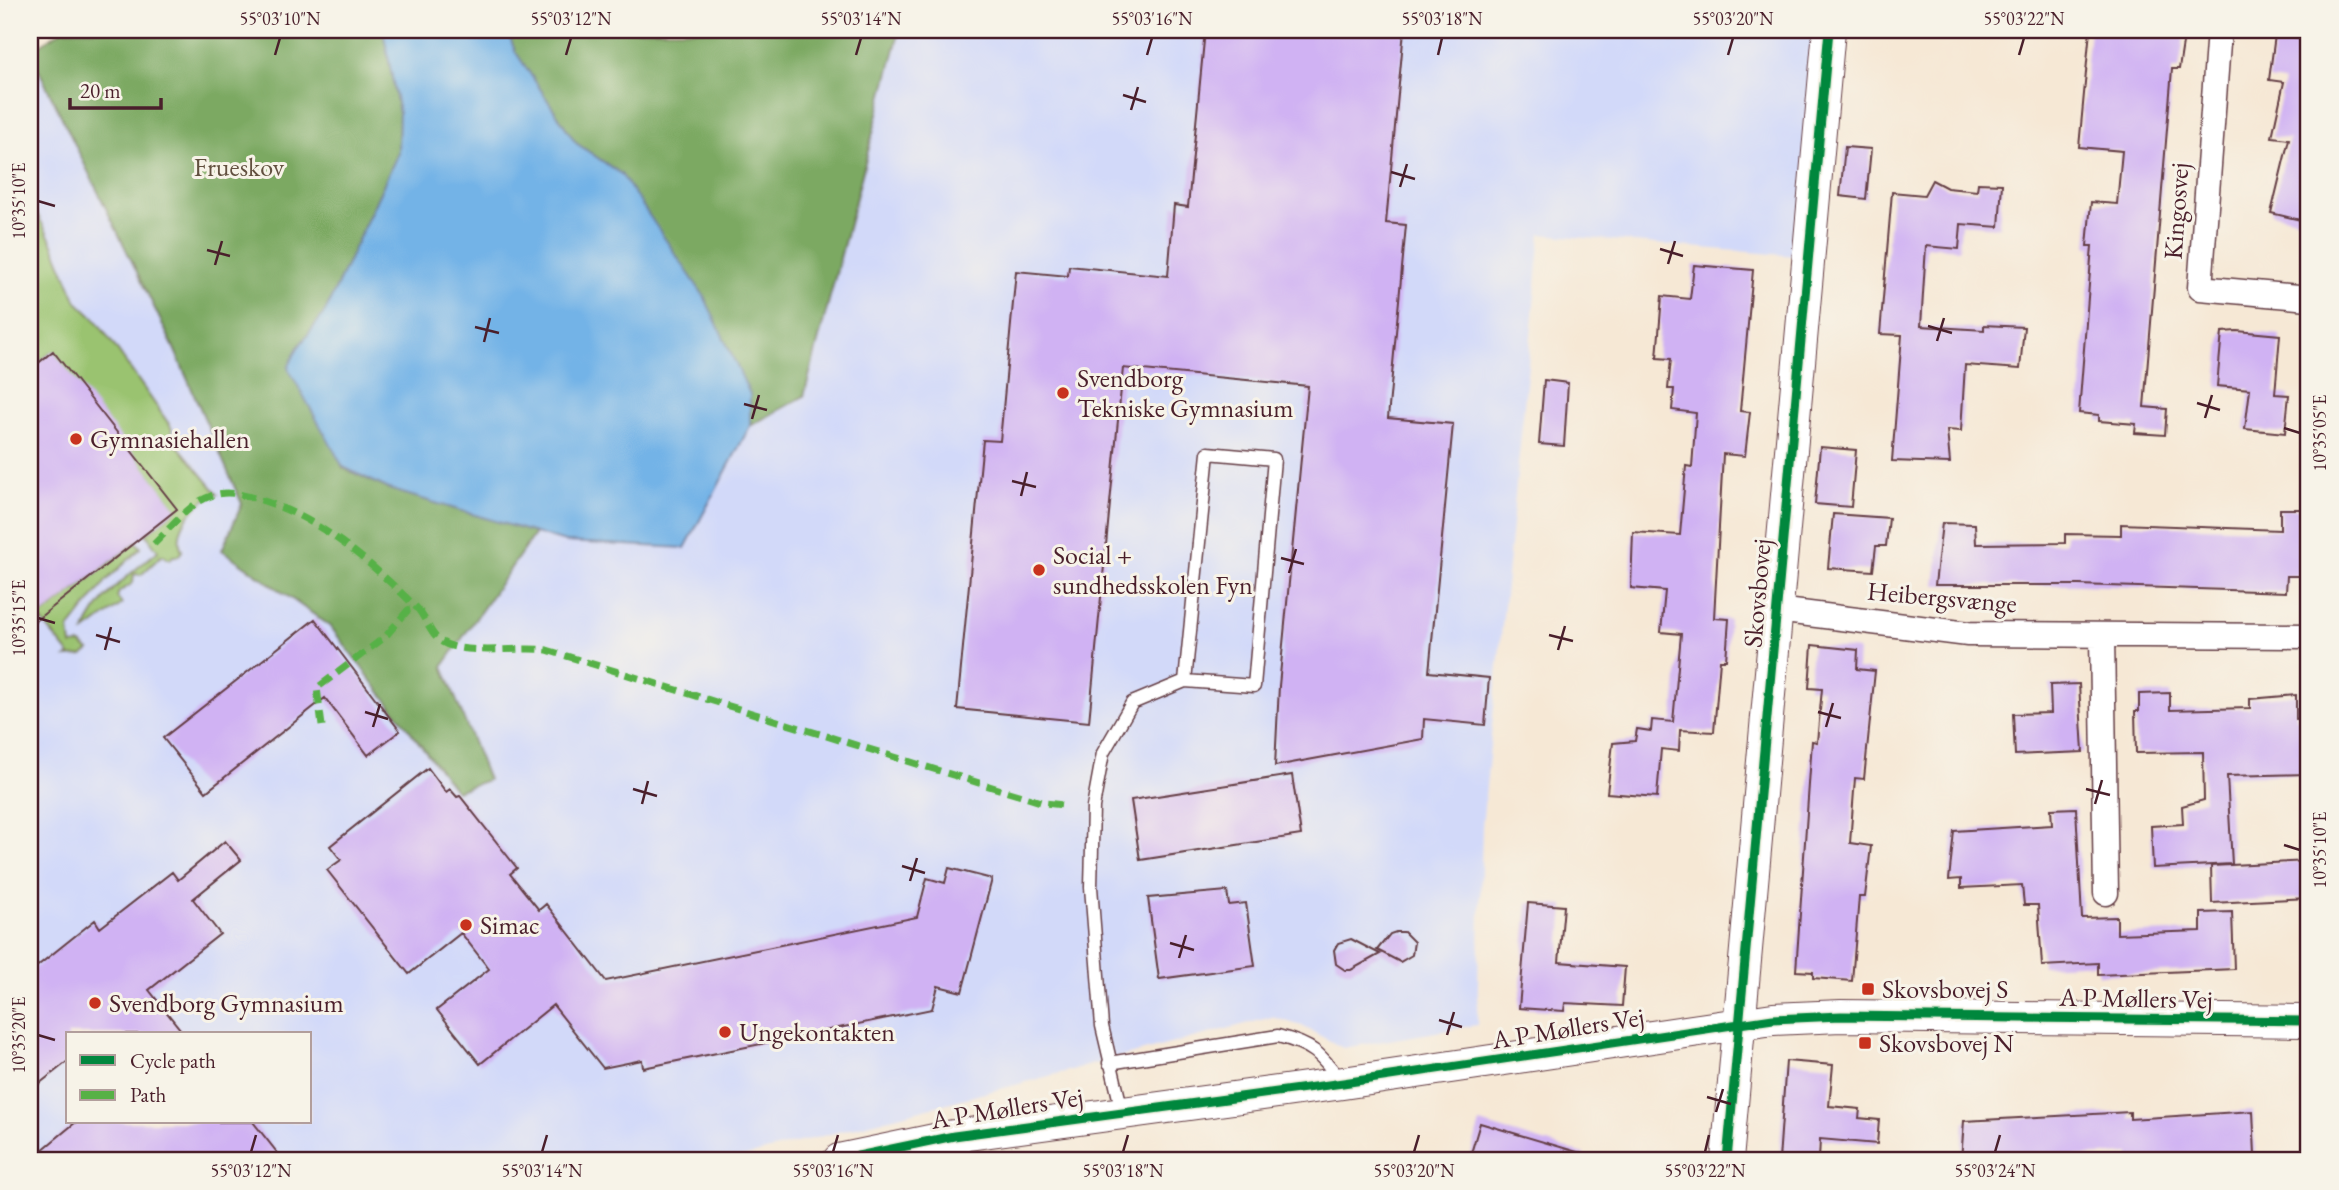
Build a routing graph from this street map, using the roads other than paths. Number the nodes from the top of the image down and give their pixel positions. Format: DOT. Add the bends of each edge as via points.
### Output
graph roads {
  1 [pos="1829,30"];
  2 [pos="2219,30"];
  3 [pos="2309,298"];
  4 [pos="1776,610"];
  5 [pos="2102,636"];
  6 [pos="2309,636"];
  7 [pos="1185,681"];
  8 [pos="2106,893"];
  9 [pos="2309,1021"];
  10 [pos="1740,1023"];
  11 [pos="1110,1063"];
  12 [pos="1343,1083"];
  13 [pos="1122,1112"];
  14 [pos="839,1160"];
  15 [pos="1727,1160"];
  1 -- 4 [label="street, Skovsbovej"];
  2 -- 3 [label="street, Kingosvej" via="2200,288"];
  4 -- 5 [label="street, Heibergsvænge" via="1968,634"];
  4 -- 10 [label="street, Skovsbovej"];
  5 -- 6 [label="street, Heibergsvænge"];
  5 -- 8 [label="street"];
  7 -- 7 [label="lane" via="1208,453 1274,459 1254,686"];
  7 -- 11 [label="lane" via="1132,703 1103,753 1093,807 1091,887 1102,1026"];
  9 -- 10 [label="street, A P Møllers Vej" via="1841,1016"];
  10 -- 12 [label="street, A P Møllers Vej"];
  10 -- 15 [label="street, Skovsbovej"];
  11 -- 12 [label="lane" via="1278,1036 1305,1043 1321,1054"];
  11 -- 13 [label="lane"];
  12 -- 13 [label="street, A P Møllers Vej"];
  13 -- 14 [label="street, A P Møllers Vej" via="954,1136"];
}
